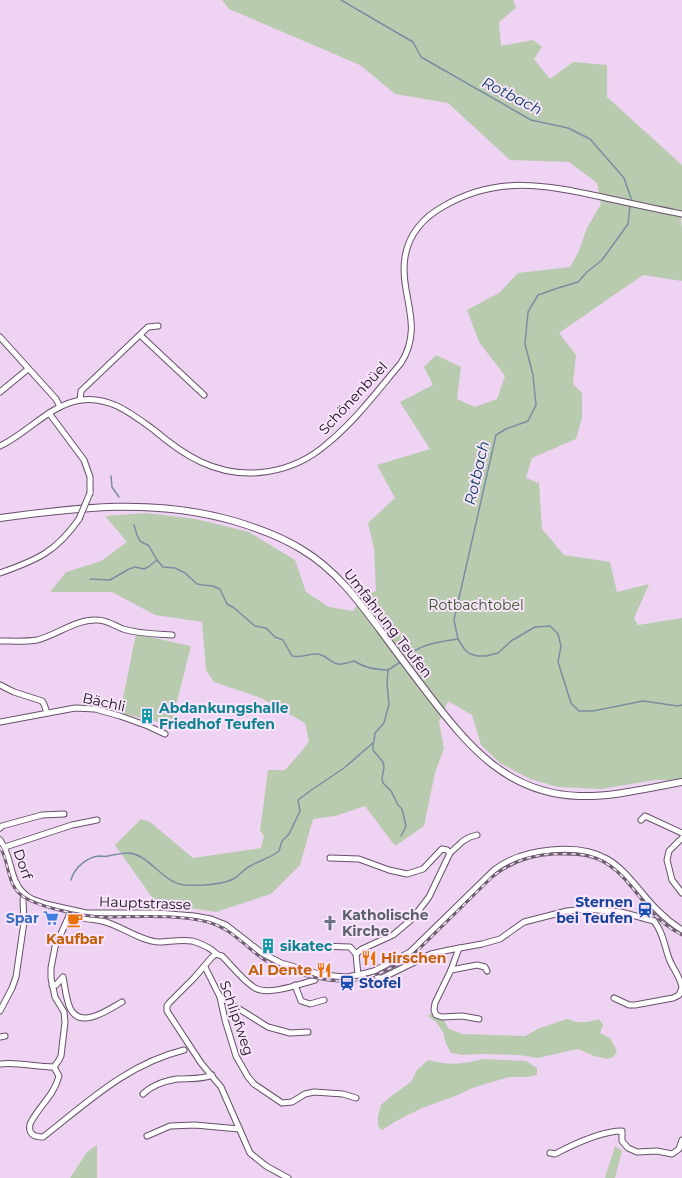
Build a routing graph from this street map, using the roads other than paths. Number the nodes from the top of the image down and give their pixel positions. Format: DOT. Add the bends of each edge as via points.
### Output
graph roads {
  1 [pos="682,214"];
  2 [pos="158,326"];
  3 [pos="140,334"];
  4 [pos="0,336"];
  5 [pos="28,368"];
  6 [pos="0,392"];
  7 [pos="204,395"];
  8 [pos="80,400"];
  9 [pos="60,407"];
  10 [pos="49,412"];
  11 [pos="0,446"];
  12 [pos="0,518"];
  13 [pos="0,573"];
  14 [pos="172,635"];
  15 [pos="0,641"];
  16 [pos="0,685"];
  17 [pos="47,713"];
  18 [pos="0,722"];
  19 [pos="165,734"];
  20 [pos="682,782"];
  21 [pos="64,814"];
  22 [pos="97,820"];
  23 [pos="641,820"];
  24 [pos="0,828"];
  25 [pos="682,833"];
  26 [pos="477,834"];
  27 [pos="682,838"];
  28 [pos="0,840"];
  29 [pos="5,847"];
  30 [pos="450,853"];
  31 [pos="330,858"];
  32 [pos="682,893"];
  33 [pos="24,894"];
  34 [pos="70,910"];
  35 [pos="79,912"];
  36 [pos="661,914"];
  37 [pos="654,921"];
  38 [pos="682,930"];
  39 [pos="319,946"];
  40 [pos="459,948"];
  41 [pos="216,954"];
  42 [pos="356,954"];
  43 [pos="205,967"];
  44 [pos="451,970"];
  45 [pos="374,971"];
  46 [pos="487,971"];
  47 [pos="318,974"];
  48 [pos="358,975"];
  49 [pos="296,985"];
  50 [pos="52,986"];
  51 [pos="682,987"];
  52 [pos="220,996"];
  53 [pos="614,998"];
  54 [pos="324,1000"];
  55 [pos="122,1002"];
  56 [pos="0,1011"];
  57 [pos="479,1019"];
  58 [pos="308,1032"];
  59 [pos="184,1050"];
  60 [pos="0,1064"];
  61 [pos="54,1066"];
  62 [pos="212,1075"];
  63 [pos="143,1094"];
  64 [pos="356,1098"];
  65 [pos="239,1129"];
  66 [pos="147,1136"];
  67 [pos="682,1140"];
  68 [pos="550,1153"];
  69 [pos="288,1178"];
  1 -- 8 [label="street, Schönenbüel" via="528,184 481,190 438,209 428,216 412,235 407,246 404,268 412,326 411,340 402,363 327,444 299,462 281,469 239,473 200,462 124,408 97,400"];
  2 -- 3 [label="street" via="148,327"];
  3 -- 7 [label="street"];
  3 -- 8 [label="street" via="81,391"];
  4 -- 5 [label="street"];
  5 -- 6 [label="street"];
  5 -- 9 [label="street"];
  8 -- 9 [label="street"];
  9 -- 10 [label="street"];
  10 -- 11 [label="street"];
  10 -- 13 [label="street, bridge" via="84,460 90,477 90,493 79,519 62,541 46,554"];
  12 -- 20 [label="main road, Umfahrung Teufen" via="68,509 159,507 235,521 274,535 300,548 334,574 460,735 503,773 523,784 565,795 593,796"];
  14 -- 15 [label="street" via="141,633 98,620 73,625 37,640"];
  16 -- 17 [label="street" via="42,701"];
  17 -- 18 [label="street, Bächli"];
  17 -- 19 [label="street, Bächli" via="75,708 95,709"];
  21 -- 24 [label="street" via="42,815"];
  22 -- 29 [label="street" via="72,825"];
  23 -- 25 [label="street" via="645,816"];
  26 -- 30 [label="street" via="463,841"];
  27 -- 32 [label="street" via="669,851 667,860 672,880"];
  28 -- 29 [label="street, Dorf"];
  29 -- 33 [label="street, Dorf" via="15,882"];
  30 -- 31 [label="street" via="442,849 423,869 407,874 360,859"];
  30 -- 42 [label="street" via="429,897 412,919 393,935"];
  33 -- 34 [label="street, Hauptstrasse" via="46,904"];
  33 -- 56 [label="street" via="24,922 16,977"];
  34 -- 35 [label="street, Hauptstrasse"];
  34 -- 50 [label="street" via="52,955"];
  35 -- 41 [label="street" via="78,916 82,918 103,921 149,940 192,941 204,945"];
  35 -- 47 [label="street, Hauptstrasse" via="157,913 211,919 230,928 274,960"];
  36 -- 37 [label="street"];
  36 -- 38 [label="street, Hauptstrasse"];
  36 -- 45 [label="street, Hauptstrasse" via="624,872 604,857 573,849 535,852 517,856 499,866 414,949"];
  37 -- 40 [label="street" via="621,912 585,909 567,911 524,922 500,939"];
  37 -- 51 [label="street" via="660,929 671,964 681,980"];
  39 -- 42 [label="street" via="350,947"];
  40 -- 44 [label="street"];
  40 -- 45 [label="street" via="431,954 382,978 378,978"];
  41 -- 43 [label="street"];
  41 -- 49 [label="street" via="222,956 256,988 268,991"];
  42 -- 48 [label="street"];
  43 -- 52 [label="street, Schlipfweg"];
  43 -- 62 [label="street" via="167,1008 168,1015"];
  44 -- 46 [label="street" via="477,965"];
  44 -- 57 [label="street" via="435,1003 436,1014 442,1017 462,1016"];
  45 -- 48 [label="street, Hauptstrasse"];
  47 -- 48 [label="street, Hauptstrasse" via="338,977"];
  47 -- 49 [label="street" via="315,980"];
  49 -- 54 [label="street" via="301,1001 310,1004"];
  50 -- 55 [label="street" via="63,977 69,1006 78,1017 98,1015"];
  50 -- 61 [label="street" via="64,1012 65,1022 61,1056"];
  51 -- 53 [label="street" via="679,995 673,998 635,1006"];
  52 -- 58 [label="street" via="268,1027 290,1033"];
  52 -- 64 [label="street, Schlipfweg" via="236,1056 254,1084 282,1103 292,1102 314,1092 343,1094"];
  59 -- 61 [label="street" via="166,1054 133,1069 43,1137 36,1137 29,1130 30,1124 57,1084 59,1076"];
  60 -- 61 [label="street"];
  62 -- 63 [label="street" via="198,1079 176,1080 150,1088"];
  62 -- 65 [label="street" via="221,1087"];
  65 -- 66 [label="street" via="195,1125 170,1126"];
  65 -- 69 [label="street" via="245,1145 254,1157"];
  67 -- 68 [label="street" via="679,1149 672,1154 642,1152 628,1148 622,1141 622,1131 615,1131 592,1137 555,1154"];
}
